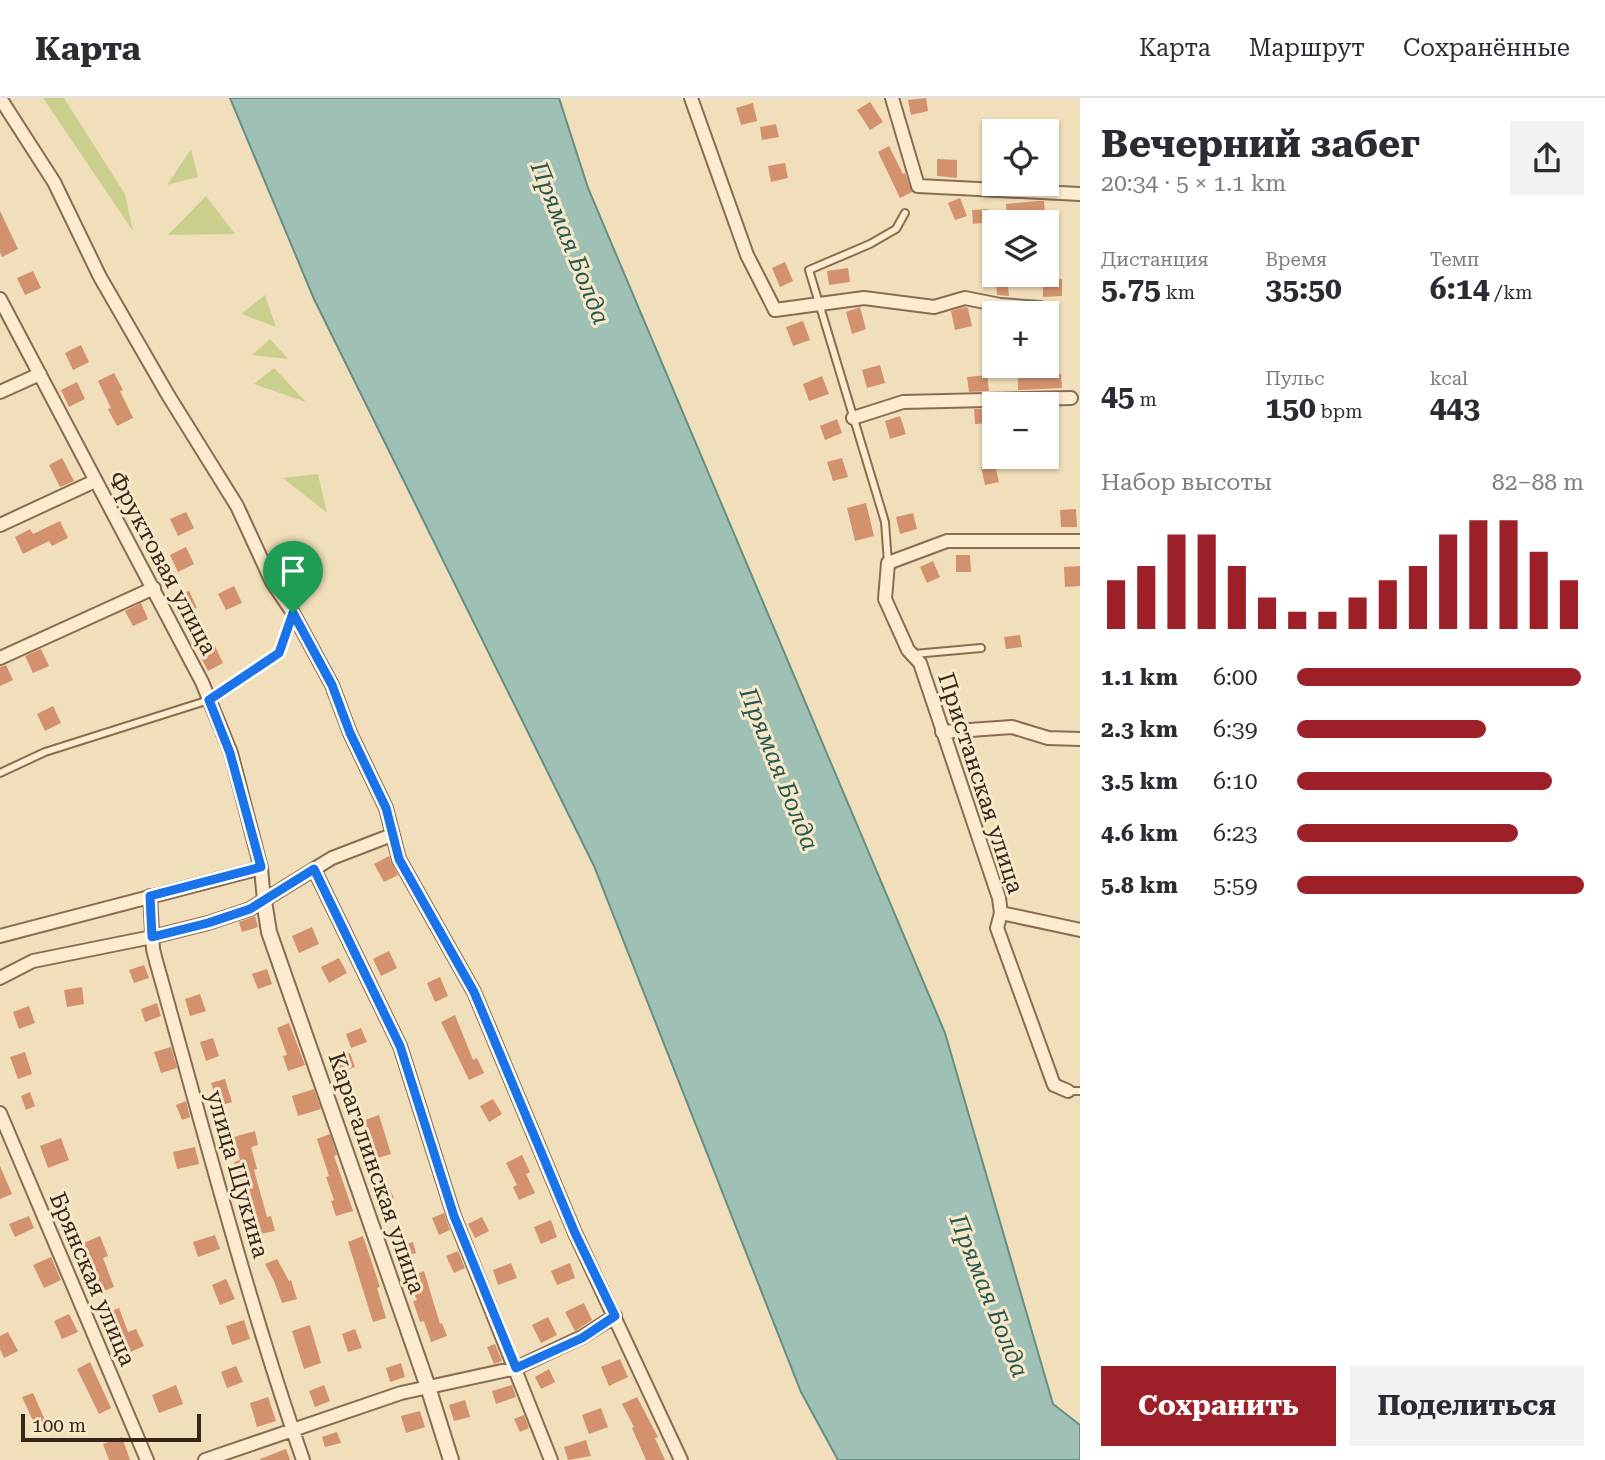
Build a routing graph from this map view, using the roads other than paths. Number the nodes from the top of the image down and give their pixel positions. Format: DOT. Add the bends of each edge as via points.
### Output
graph roads {
  1 [pos="0,98"];
  2 [pos="691,98"];
  3 [pos="892,98"];
  4 [pos="1080,194"];
  5 [pos="905,213"];
  6 [pos="0,299"];
  7 [pos="982,301"];
  8 [pos="819,304"];
  9 [pos="40,374"];
  10 [pos="0,392"];
  11 [pos="1070,398"];
  12 [pos="853,418"];
  13 [pos="95,481"];
  14 [pos="0,525"];
  15 [pos="1080,541"];
  16 [pos="887,563"];
  17 [pos="154,588"];
  18 [pos="293,613"];
  19 [pos="981,648"];
  20 [pos="912,654"];
  21 [pos="0,658"];
  22 [pos="209,700"];
  23 [pos="942,732"];
  24 [pos="1080,740"];
  25 [pos="0,773"];
  26 [pos="392,835"];
  27 [pos="261,867"];
  28 [pos="314,869"];
  29 [pos="150,896"];
  30 [pos="264,901"];
  31 [pos="1001,914"];
  32 [pos="1080,930"];
  33 [pos="0,936"];
  34 [pos="152,937"];
  35 [pos="0,978"];
  36 [pos="1074,1091"];
  37 [pos="0,1114"];
  38 [pos="615,1316"];
  39 [pos="516,1368"];
  40 [pos="428,1387"];
  41 [pos="293,1430"];
  42 [pos="148,1460"];
  43 [pos="205,1460"];
  44 [pos="303,1460"];
  45 [pos="450,1460"];
  46 [pos="551,1460"];
  47 [pos="681,1460"];
  1 -- 18 [label="street" via="54,182 100,277 237,506 272,582"];
  2 -- 8 [label="street" via="747,255 775,310"];
  3 -- 4 [label="street" via="918,186"];
  5 -- 8 [label="lane" via="896,229 809,270"];
  6 -- 9 [label="street, Фруктовая улица"];
  7 -- 8 [label="street" via="965,298 934,307 864,298"];
  8 -- 12 [label="lane"];
  9 -- 10 [label="street"];
  9 -- 13 [label="street, Фруктовая улица"];
  11 -- 12 [label="street" via="904,402"];
  12 -- 16 [label="lane" via="885,522"];
  13 -- 14 [label="street"];
  13 -- 17 [label="street, Фруктовая улица"];
  15 -- 16 [label="street" via="947,541"];
  16 -- 20 [label="street, Пристанская улица" via="885,599"];
  17 -- 21 [label="street"];
  17 -- 22 [label="street, Фруктовая улица"];
  18 -- 22 [label="lane" via="279,653"];
  18 -- 26 [label="street" via="332,685 386,808"];
  19 -- 20 [label="lane"];
  20 -- 23 [label="street, Пристанская улица" via="920,663"];
  22 -- 25 [label="lane" via="45,752"];
  22 -- 27 [label="street, Фруктовая улица" via="230,753"];
  23 -- 24 [label="street" via="1012,727 1048,738"];
  23 -- 31 [label="street, Пристанская улица"];
  26 -- 28 [label="street"];
  26 -- 38 [label="street" via="399,859 474,992 575,1233"];
  27 -- 29 [label="street"];
  27 -- 30 [label="street, Фруктовая улица"];
  28 -- 30 [label="street"];
  28 -- 39 [label="street" via="400,1046 454,1216"];
  29 -- 33 [label="street"];
  29 -- 34 [label="street, улица Щукина"];
  30 -- 34 [label="street" via="208,923"];
  30 -- 40 [label="street, Карагалинская улица" via="269,932"];
  31 -- 32 [label="street"];
  31 -- 36 [label="street, Пристанская улица" via="997,928 1054,1085"];
  34 -- 35 [label="street" via="33,961"];
  34 -- 41 [label="street, улица Щукина" via="230,1224"];
  37 -- 42 [label="street, Брянская улица"];
  38 -- 39 [label="street" via="582,1338"];
  38 -- 47 [label="street"];
  39 -- 40 [label="street"];
  39 -- 46 [label="street"];
  40 -- 41 [label="street"];
  40 -- 45 [label="street, Карагалинская улица"];
  41 -- 43 [label="street"];
  41 -- 44 [label="street, улица Щукина"];
}
